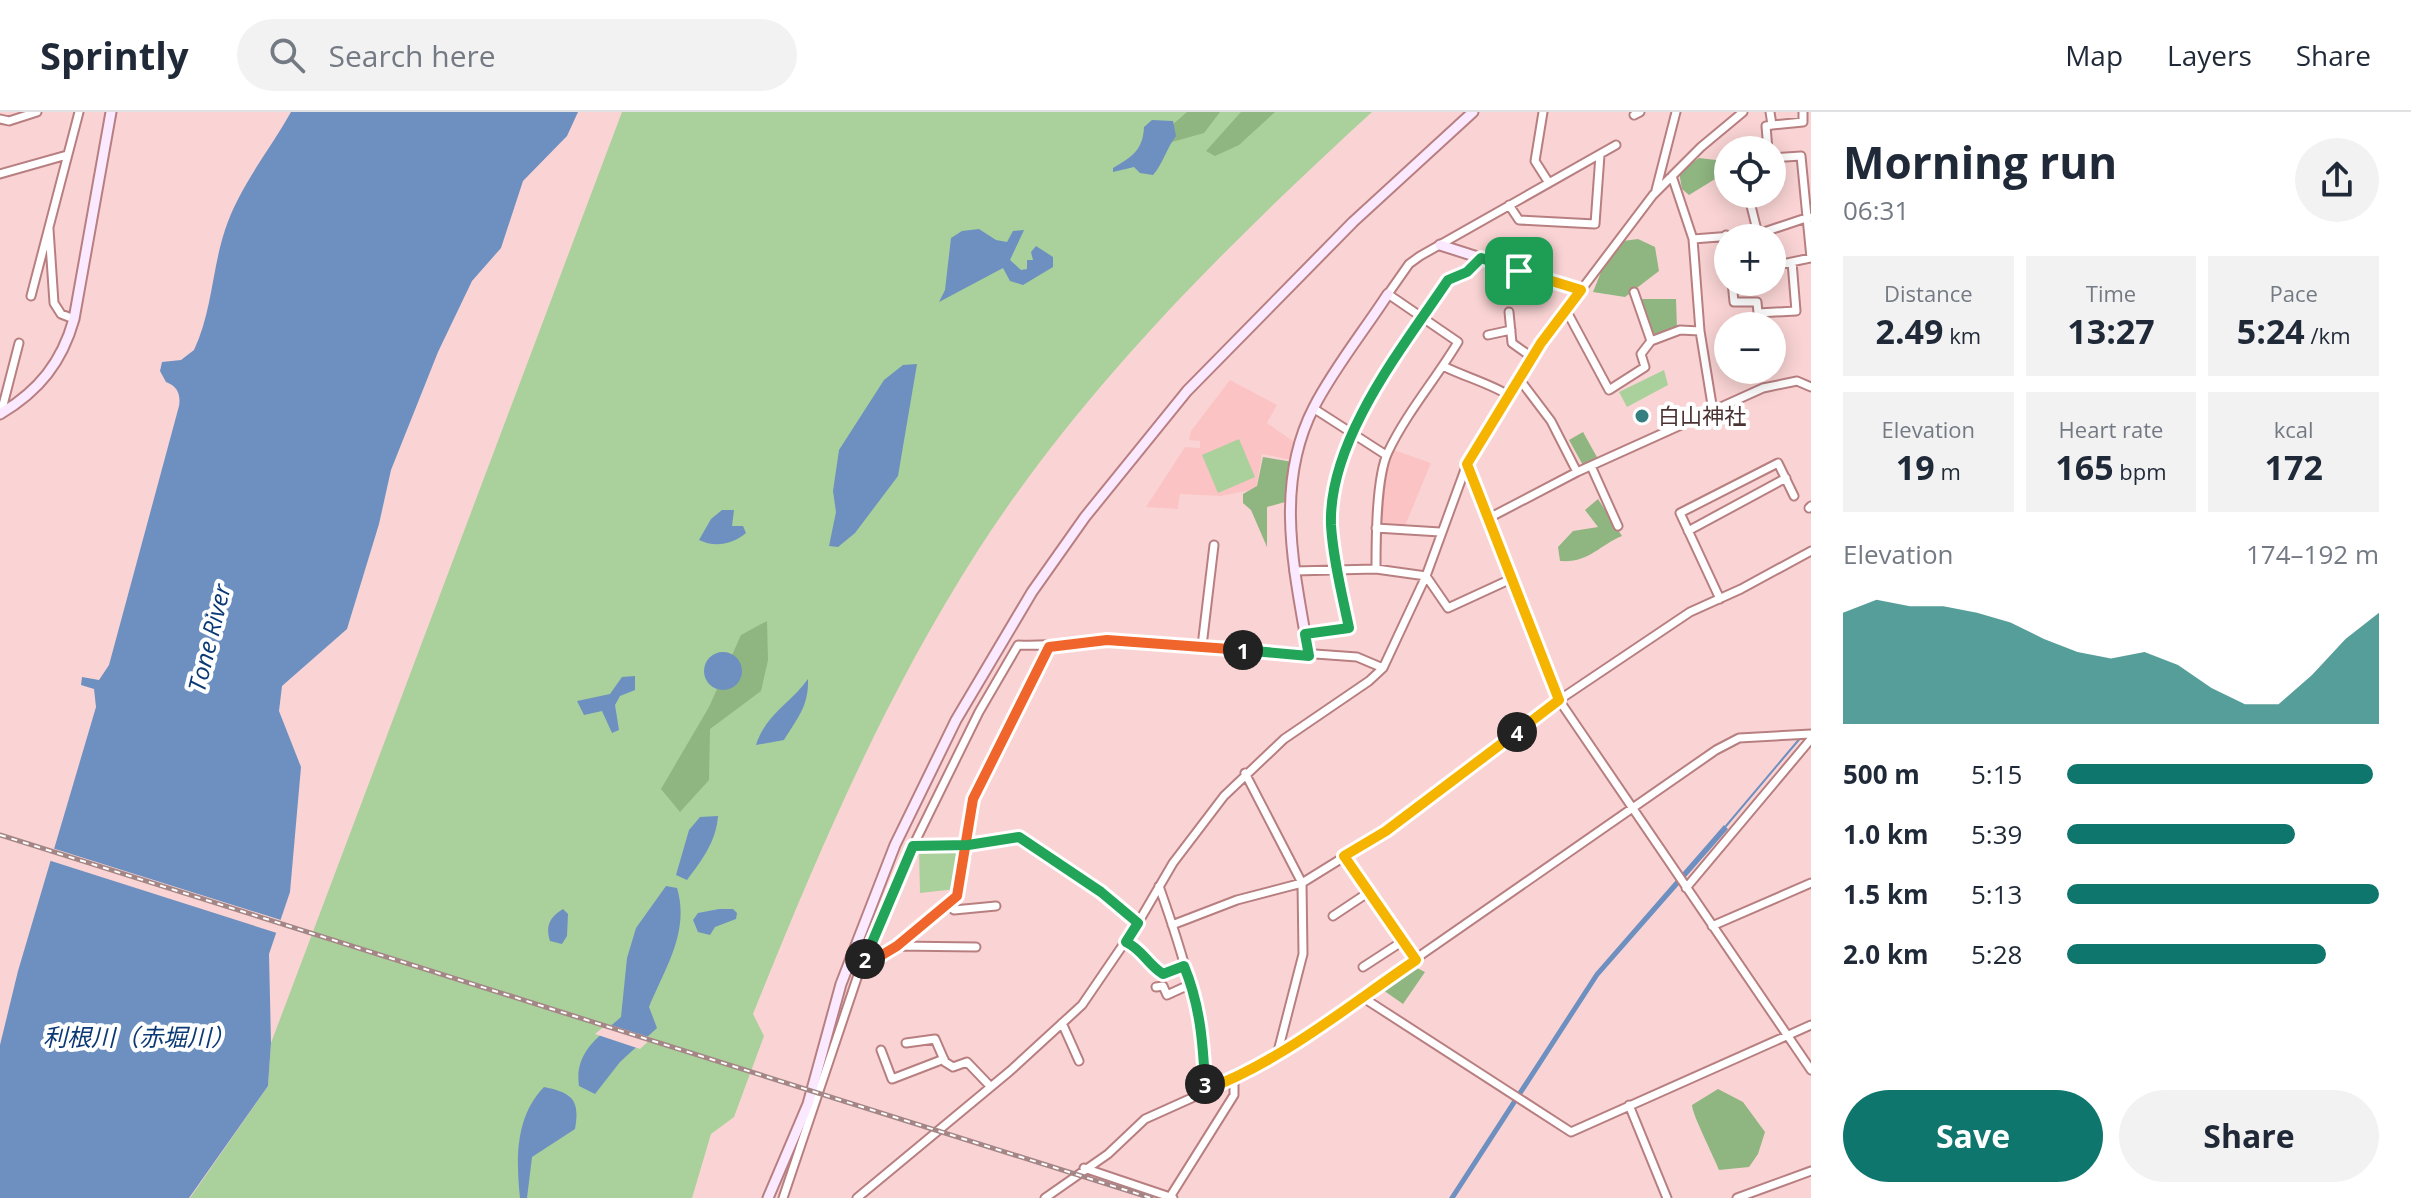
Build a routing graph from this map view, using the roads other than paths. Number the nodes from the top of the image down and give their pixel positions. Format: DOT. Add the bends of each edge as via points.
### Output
graph roads {
  1 [pos="37,112"];
  2 [pos="79,112"];
  3 [pos="111,112"];
  4 [pos="1473,112"];
  5 [pos="1543,112"];
  6 [pos="1676,112"];
  7 [pos="1743,112"];
  8 [pos="1770,112"];
  9 [pos="1803,112"];
  10 [pos="0,119"];
  11 [pos="1772,125"];
  12 [pos="1767,136"];
  13 [pos="1616,145"];
  14 [pos="67,155"];
  15 [pos="1600,155"];
  16 [pos="1786,157"];
  17 [pos="0,174"];
  18 [pos="1672,176"];
  19 [pos="1549,183"];
  20 [pos="1656,192"];
  21 [pos="1509,205"];
  22 [pos="1809,217"];
  23 [pos="49,225"];
  24 [pos="1786,225"];
  25 [pos="1714,236"];
  26 [pos="1693,239"];
  27 [pos="1440,245"];
  28 [pos="1481,258"];
  29 [pos="1792,262"];
  30 [pos="1786,263"];
  31 [pos="1581,290"];
  32 [pos="1634,292"];
  33 [pos="1388,294"];
  34 [pos="31,296"];
  35 [pos="1733,296"];
  36 [pos="1565,308"];
  37 [pos="1509,312"];
  38 [pos="1424,317"];
  39 [pos="74,319"];
  40 [pos="1511,330"];
  41 [pos="1700,331"];
  42 [pos="1488,335"];
  43 [pos="1651,341"];
  44 [pos="19,343"];
  45 [pos="1533,358"];
  46 [pos="1443,366"];
  47 [pos="1520,380"];
  48 [pos="1811,387"];
  49 [pos="1510,396"];
  50 [pos="1313,408"];
  51 [pos="1713,411"];
  52 [pos="1,414"];
  53 [pos="1351,433"];
  54 [pos="1386,455"];
  55 [pos="1467,464"];
  56 [pos="1591,466"];
  57 [pos="1577,472"];
  58 [pos="1786,478"];
  59 [pos="1794,496"];
  60 [pos="1487,519"];
  61 [pos="1618,526"];
  62 [pos="1376,528"];
  63 [pos="1688,531"];
  64 [pos="1440,532"];
  65 [pos="1214,545"];
  66 [pos="1811,551"];
  67 [pos="1376,569"];
  68 [pos="1337,570"];
  69 [pos="1294,571"];
  70 [pos="1426,576"];
  71 [pos="1511,579"];
  72 [pos="1720,599"];
  73 [pos="1305,634"];
  74 [pos="1202,646"];
  75 [pos="1049,647"];
  76 [pos="1309,656"];
  77 [pos="1383,668"];
  78 [pos="1559,700"];
  79 [pos="1811,736"];
  80 [pos="1245,773"];
  81 [pos="1633,810"];
  82 [pos="968,845"];
  83 [pos="913,846"];
  84 [pos="1344,856"];
  85 [pos="1302,883"];
  86 [pos="1811,883"];
  87 [pos="1159,886"];
  88 [pos="1686,888"];
  89 [pos="1369,892"];
  90 [pos="949,906"];
  91 [pos="996,906"];
  92 [pos="1333,916"];
  93 [pos="1138,923"];
  94 [pos="1172,925"];
  95 [pos="1712,926"];
  96 [pos="1403,941"];
  97 [pos="1126,942"];
  98 [pos="897,946"];
  99 [pos="976,947"];
  100 [pos="1416,960"];
  101 [pos="1184,966"];
  102 [pos="862,967"];
  103 [pos="1363,967"];
  104 [pos="1191,984"];
  105 [pos="1156,987"];
  106 [pos="1362,997"];
  107 [pos="1062,1023"];
  108 [pos="1811,1025"];
  109 [pos="1787,1036"];
  110 [pos="906,1043"];
  111 [pos="881,1050"];
  112 [pos="1277,1055"];
  113 [pos="944,1059"];
  114 [pos="1079,1061"];
  115 [pos="1811,1070"];
  116 [pos="1234,1079"];
  117 [pos="990,1086"];
  118 [pos="1205,1090"];
  119 [pos="1629,1105"];
  120 [pos="1084,1168"];
  121 [pos="1811,1171"];
  122 [pos="1061,1188"];
  123 [pos="1172,1197"];
  124 [pos="768,1198"];
  125 [pos="783,1198"];
  126 [pos="857,1198"];
  127 [pos="1045,1198"];
  128 [pos="1063,1198"];
  129 [pos="1667,1198"];
  130 [pos="1737,1198"];
  1 -- 10 [label="street"];
  2 -- 14 [label="street"];
  3 -- 39 [label="street"];
  4 -- 124 [label="street" via="1353,222 1187,391 1032,592 956,720 895,845 846,969 808,1104"];
  5 -- 19 [label="street" via="1535,161"];
  6 -- 20 [label="street"];
  7 -- 18 [label="street"];
  8 -- 11 [label="street"];
  9 -- 11 [label="street" via="1803,122"];
  11 -- 12 [label="street" via="1766,126"];
  13 -- 15 [label="street"];
  14 -- 17 [label="street"];
  14 -- 23 [label="street"];
  15 -- 19 [label="street"];
  15 -- 21 [label="street" via="1595,224 1519,220"];
  16 -- 22 [label="street" via="1801,156"];
  18 -- 20 [label="street"];
  18 -- 26 [label="street"];
  19 -- 21 [label="street"];
  20 -- 31 [label="street"];
  21 -- 27 [label="street"];
  22 -- 24 [label="street"];
  22 -- 29 [label="street" via="1811,258"];
  23 -- 34 [label="street"];
  23 -- 39 [label="street" via="54,303 61,314"];
  25 -- 26 [label="street"];
  26 -- 41 [label="street"];
  27 -- 28 [label="street"];
  27 -- 33 [label="street" via="1409,264"];
  28 -- 31 [label="street"];
  28 -- 38 [label="street" via="1448,280"];
  29 -- 30 [label="street"];
  29 -- 35 [label="street" via="1796,311 1758,313 1757,302 1734,302"];
  31 -- 36 [label="street"];
  32 -- 43 [label="street"];
  33 -- 38 [label="street"];
  33 -- 50 [label="street"];
  36 -- 43 [label="street" via="1609,390 1645,367 1641,354"];
  36 -- 45 [label="street"];
  37 -- 40 [label="street"];
  38 -- 46 [label="street" via="1458,342"];
  38 -- 53 [label="street"];
  39 -- 52 [label="street" via="49,373"];
  40 -- 42 [label="street"];
  40 -- 45 [label="street" via="1512,343"];
  41 -- 43 [label="street" via="1680,330"];
  41 -- 51 [label="street"];
  44 -- 52 [label="street"];
  45 -- 47 [label="street"];
  46 -- 49 [label="street"];
  46 -- 54 [label="street"];
  47 -- 49 [label="street"];
  47 -- 57 [label="street" via="1551,421"];
  48 -- 51 [label="street" via="1797,381 1763,388"];
  49 -- 55 [label="street"];
  50 -- 53 [label="street"];
  50 -- 69 [label="street" via="1301,442 1288,517"];
  51 -- 56 [label="street"];
  53 -- 54 [label="street"];
  53 -- 68 [label="street" via="1334,493 1331,523"];
  54 -- 62 [label="street"];
  55 -- 60 [label="street"];
  55 -- 64 [label="street"];
  56 -- 57 [label="street"];
  56 -- 61 [label="street"];
  57 -- 60 [label="street"];
  58 -- 59 [label="street"];
  58 -- 63 [label="street"];
  58 -- 63 [label="street" via="1778,463 1680,513"];
  60 -- 71 [label="street"];
  62 -- 64 [label="street"];
  62 -- 67 [label="street"];
  63 -- 72 [label="street"];
  64 -- 70 [label="street"];
  65 -- 74 [label="street"];
  66 -- 72 [label="street"];
  67 -- 68 [label="street"];
  67 -- 70 [label="street"];
  68 -- 69 [label="street"];
  68 -- 73 [label="street" via="1349,628"];
  69 -- 73 [label="street"];
  70 -- 71 [label="street" via="1448,608"];
  70 -- 77 [label="street"];
  71 -- 78 [label="street"];
  72 -- 78 [label="street" via="1690,612"];
  73 -- 76 [label="street"];
  74 -- 75 [label="street" via="1107,640"];
  74 -- 76 [label="street"];
  75 -- 82 [label="street" via="973,799"];
  75 -- 83 [label="street" via="1018,645 972,724"];
  76 -- 77 [label="street" via="1357,657"];
  77 -- 80 [label="street"];
  78 -- 81 [label="street"];
  78 -- 84 [label="street" via="1386,831"];
  79 -- 81 [label="street" via="1739,738 1657,788"];
  79 -- 88 [label="street"];
  80 -- 85 [label="street"];
  80 -- 87 [label="street" via="1204,819"];
  81 -- 88 [label="street"];
  81 -- 100 [label="street"];
  82 -- 83 [label="street"];
  82 -- 90 [label="street" via="960,886"];
  82 -- 93 [label="street" via="1019,837"];
  83 -- 102 [label="street"];
  84 -- 85 [label="street"];
  84 -- 89 [label="street"];
  85 -- 94 [label="street"];
  85 -- 112 [label="street" via="1303,954"];
  86 -- 95 [label="street"];
  87 -- 93 [label="street"];
  87 -- 94 [label="street"];
  88 -- 95 [label="street"];
  89 -- 92 [label="street"];
  89 -- 96 [label="street"];
  90 -- 91 [label="street"];
  90 -- 98 [label="street"];
  93 -- 97 [label="street"];
  94 -- 101 [label="street"];
  95 -- 109 [label="street"];
  96 -- 100 [label="street"];
  96 -- 103 [label="street"];
  97 -- 101 [label="street" via="1142,949 1163,974"];
  97 -- 107 [label="street" via="1082,1005"];
  98 -- 99 [label="street"];
  98 -- 102 [label="street"];
  100 -- 106 [label="street"];
  101 -- 104 [label="street"];
  102 -- 125 [label="street"];
  104 -- 105 [label="street" via="1167,995 1163,986"];
  104 -- 118 [label="street" via="1203,1035"];
  106 -- 112 [label="street"];
  106 -- 119 [label="street" via="1571,1132"];
  107 -- 114 [label="street"];
  107 -- 117 [label="street"];
  108 -- 109 [label="street"];
  109 -- 115 [label="street"];
  109 -- 119 [label="street"];
  110 -- 113 [label="street" via="935,1039"];
  111 -- 113 [label="street" via="892,1079"];
  112 -- 116 [label="street"];
  113 -- 117 [label="street" via="953,1067 967,1062"];
  116 -- 118 [label="street"];
  116 -- 123 [label="street" via="1234,1095"];
  117 -- 126 [label="street"];
  118 -- 120 [label="street" via="1145,1119 1108,1154"];
  119 -- 129 [label="street"];
  120 -- 122 [label="street"];
  120 -- 123 [label="street"];
  121 -- 130 [label="street"];
  122 -- 127 [label="street"];
  122 -- 128 [label="street"];
}
